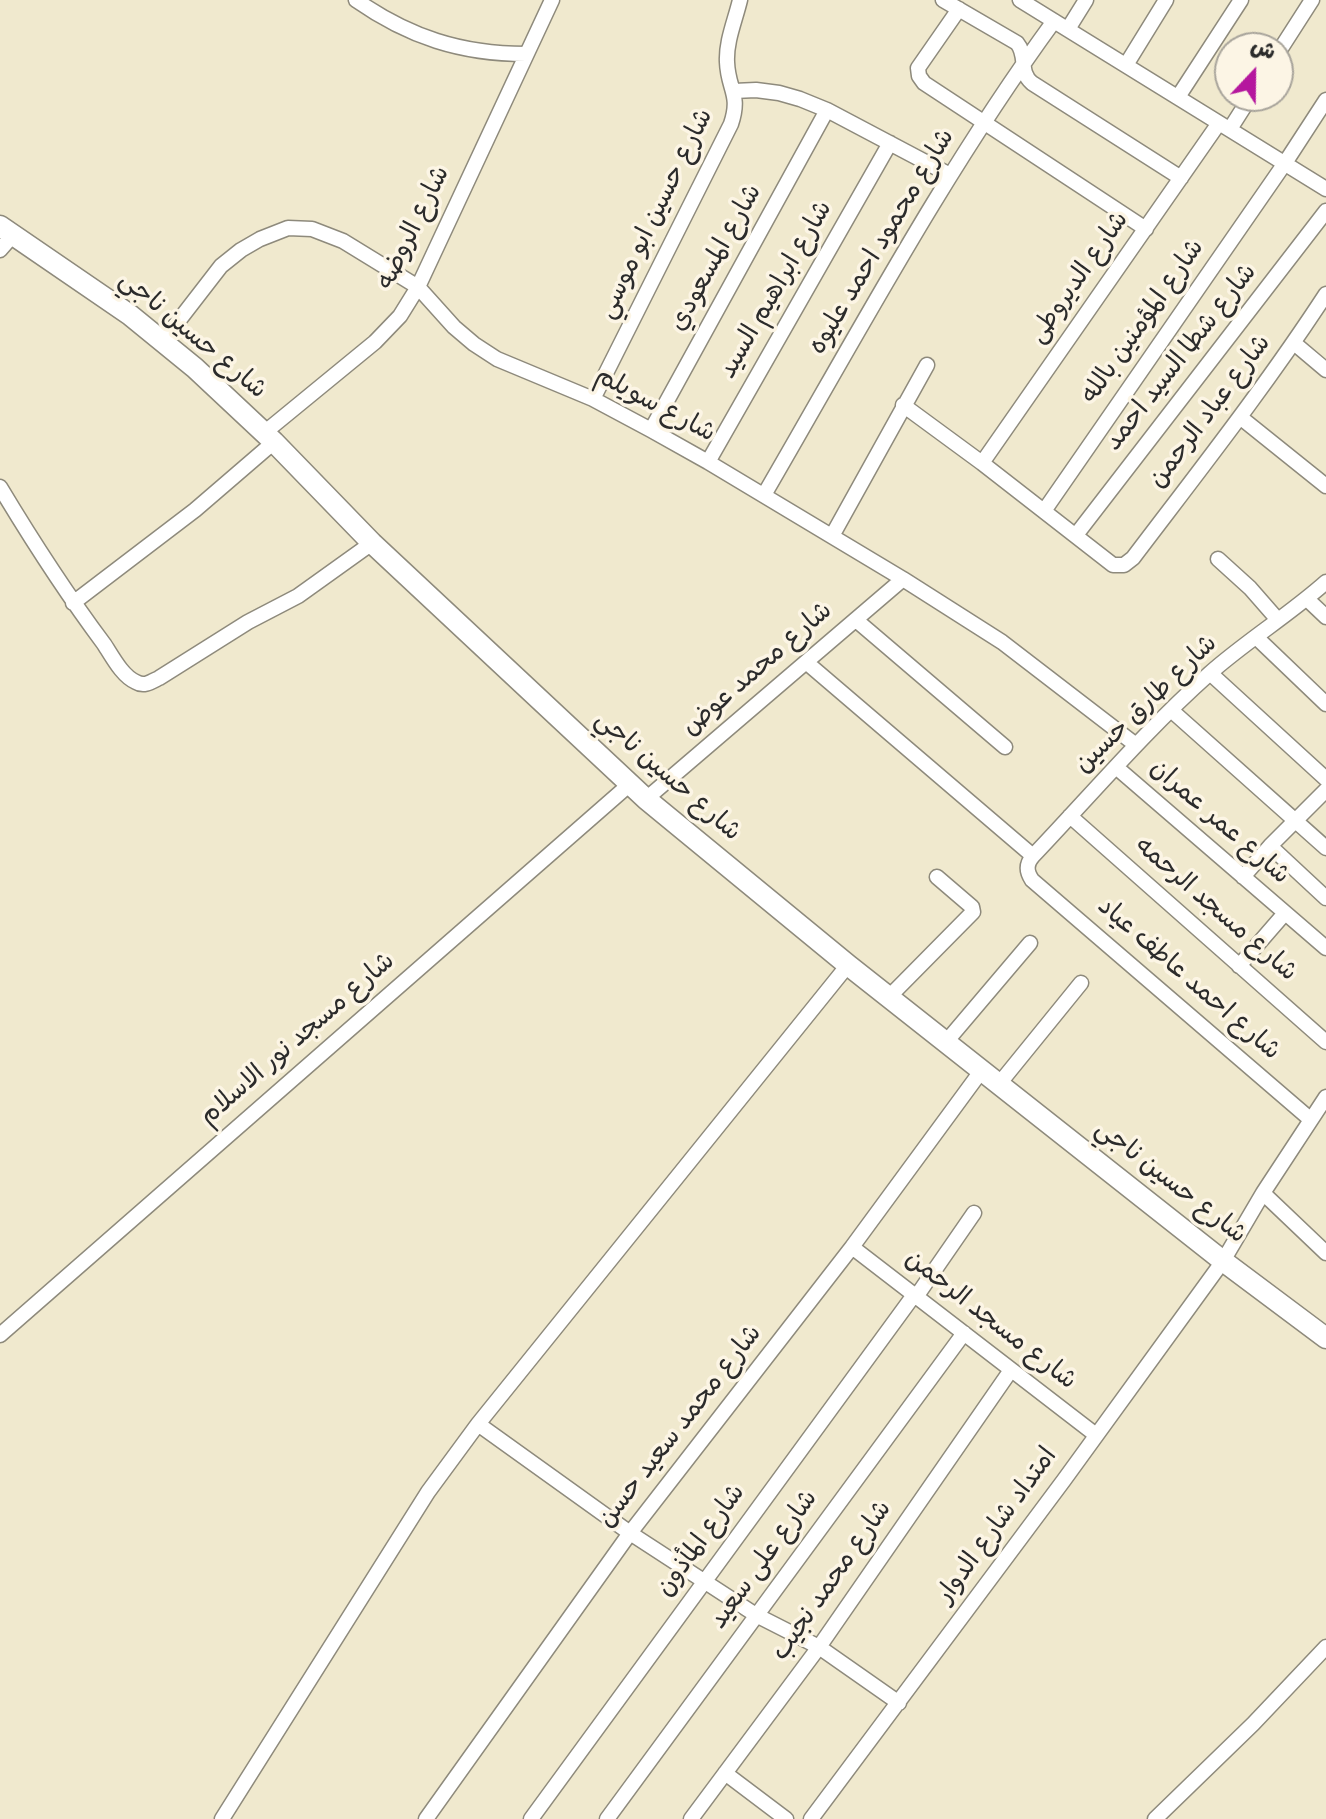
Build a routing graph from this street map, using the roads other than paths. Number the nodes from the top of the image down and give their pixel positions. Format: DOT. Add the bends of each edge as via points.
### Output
graph roads {
  1 [pos="356,0"];
  2 [pos="552,0"];
  3 [pos="943,0"];
  4 [pos="1020,0"];
  5 [pos="1086,0"];
  6 [pos="1166,0"];
  7 [pos="1241,0"];
  8 [pos="1312,0"];
  9 [pos="735,2"];
  10 [pos="959,9"];
  11 [pos="1054,21"];
  12 [pos="1068,29"];
  13 [pos="1291,32"];
  14 [pos="526,54"];
  15 [pos="1023,64"];
  16 [pos="1126,65"];
  17 [pos="734,91"];
  18 [pos="1178,97"];
  19 [pos="1326,100"];
  20 [pos="827,110"];
  21 [pos="1237,112"];
  22 [pos="984,123"];
  23 [pos="1224,126"];
  24 [pos="890,143"];
  25 [pos="1285,163"];
  26 [pos="950,175"];
  27 [pos="1181,178"];
  28 [pos="1326,189"];
  29 [pos="1326,211"];
  30 [pos="1146,229"];
  31 [pos="4,237"];
  32 [pos="418,287"];
  33 [pos="1326,294"];
  34 [pos="163,341"];
  35 [pos="1294,343"];
  36 [pos="927,365"];
  37 [pos="1326,370"];
  38 [pos="593,399"];
  39 [pos="903,405"];
  40 [pos="1240,417"];
  41 [pos="651,430"];
  42 [pos="269,438"];
  43 [pos="708,462"];
  44 [pos="982,463"];
  45 [pos="1323,477"];
  46 [pos="0,487"];
  47 [pos="764,495"];
  48 [pos="1044,511"];
  49 [pos="1076,535"];
  50 [pos="832,536"];
  51 [pos="372,543"];
  52 [pos="1218,559"];
  53 [pos="903,579"];
  54 [pos="1326,582"];
  55 [pos="1307,599"];
  56 [pos="73,603"];
  57 [pos="1326,617"];
  58 [pos="856,620"];
  59 [pos="1278,620"];
  60 [pos="1256,637"];
  61 [pos="806,662"];
  62 [pos="1210,673"];
  63 [pos="1326,704"];
  64 [pos="1171,710"];
  65 [pos="1136,745"];
  66 [pos="1005,747"];
  67 [pos="1116,767"];
  68 [pos="1326,779"];
  69 [pos="630,784"];
  70 [pos="1326,790"];
  71 [pos="646,799"];
  72 [pos="1070,816"];
  73 [pos="1295,820"];
  74 [pos="1270,846"];
  75 [pos="1326,848"];
  76 [pos="1033,856"];
  77 [pos="937,877"];
  78 [pos="1243,877"];
  79 [pos="1326,898"];
  80 [pos="1285,913"];
  81 [pos="1030,943"];
  82 [pos="1326,948"];
  83 [pos="848,965"];
  84 [pos="1239,966"];
  85 [pos="1081,983"];
  86 [pos="889,997"];
  87 [pos="946,1042"];
  88 [pos="1326,1042"];
  89 [pos="982,1070"];
  90 [pos="999,1084"];
  91 [pos="1326,1097"];
  92 [pos="1310,1119"];
  93 [pos="1263,1193"];
  94 [pos="974,1213"];
  95 [pos="852,1247"];
  96 [pos="1324,1247"];
  97 [pos="1223,1261"];
  98 [pos="915,1296"];
  99 [pos="964,1333"];
  100 [pos="0,1335"];
  101 [pos="1326,1338"];
  102 [pos="1011,1370"];
  103 [pos="478,1424"];
  104 [pos="1096,1435"];
  105 [pos="630,1533"];
  106 [pos="704,1581"];
  107 [pos="756,1615"];
  108 [pos="819,1647"];
  109 [pos="1326,1647"];
  110 [pos="899,1703"];
  111 [pos="725,1773"];
  112 [pos="222,1819"];
  113 [pos="426,1819"];
  114 [pos="531,1819"];
  115 [pos="607,1819"];
  116 [pos="691,1819"];
  117 [pos="786,1819"];
  118 [pos="811,1819"];
  119 [pos="1155,1819"];
  1 -- 14 [label="street" via="383,19 455,47"];
  2 -- 14 [label="street, شارع الروضه"];
  3 -- 10 [label="street"];
  4 -- 11 [label="street"];
  5 -- 12 [label="street"];
  6 -- 16 [label="street"];
  7 -- 18 [label="street"];
  8 -- 13 [label="street"];
  9 -- 17 [label="street, شارع حسين ابو موسي" via="727,59"];
  10 -- 15 [label="street" via="1017,43"];
  10 -- 22 [label="street" via="922,61 919,76"];
  11 -- 12 [label="street"];
  11 -- 15 [label="street, شارع محمود احمد عليوه"];
  12 -- 16 [label="street"];
  14 -- 32 [label="street, شارع الروضه"];
  15 -- 22 [label="street, شارع محمود احمد عليوه"];
  15 -- 27 [label="street" via="1032,83"];
  16 -- 18 [label="street"];
  17 -- 20 [label="street" via="779,93"];
  17 -- 38 [label="street, شارع حسين ابو موسي" via="731,124"];
  18 -- 23 [label="street"];
  19 -- 25 [label="street, شارع المؤمنين بالله"];
  20 -- 24 [label="street"];
  20 -- 41 [label="street, شارع المسعودي"];
  21 -- 23 [label="street"];
  22 -- 26 [label="street, شارع محمود احمد عليوه"];
  22 -- 30 [label="street"];
  23 -- 25 [label="street"];
  23 -- 27 [label="street, شارع الديروطى"];
  24 -- 26 [label="street"];
  24 -- 43 [label="street, شارع ابراهيم السيد"];
  25 -- 28 [label="street"];
  25 -- 48 [label="street, شارع المؤمنين بالله"];
  26 -- 47 [label="street, شارع محمود احمد عليوه"];
  27 -- 30 [label="street, شارع الديروطى"];
  29 -- 49 [label="street, شارع شطا السيد احمد"];
  30 -- 44 [label="street, شارع الديروطى"];
  31 -- 34 [label="street, شارع حسين ناجي"];
  32 -- 34 [label="street, شارع سويلم" via="343,241 312,229 288,228 260,239 221,266"];
  32 -- 38 [label="street, شارع سويلم" via="454,327 497,359"];
  32 -- 42 [label="street, شارع الروضه" via="375,342"];
  33 -- 35 [label="street, شارع عباد الرحمن"];
  34 -- 42 [label="street, شارع حسين ناجي"];
  35 -- 37 [label="street"];
  35 -- 40 [label="street, شارع عباد الرحمن"];
  36 -- 39 [label="street"];
  38 -- 41 [label="street, شارع سويلم"];
  39 -- 44 [label="street"];
  39 -- 50 [label="street"];
  40 -- 45 [label="street"];
  40 -- 49 [label="street, شارع عباد الرحمن" via="1124,565 1113,565"];
  41 -- 43 [label="street, شارع سويلم"];
  42 -- 51 [label="street, شارع حسين ناجي"];
  42 -- 56 [label="street, شارع الروضه" via="195,510"];
  43 -- 47 [label="street, شارع سويلم"];
  44 -- 48 [label="street"];
  46 -- 56 [label="street"];
  47 -- 50 [label="street, شارع سويلم"];
  48 -- 49 [label="street"];
  50 -- 53 [label="street, شارع سويلم"];
  51 -- 56 [label="street" via="298,596 149,684 132,681"];
  51 -- 69 [label="street, شارع حسين ناجي"];
  52 -- 59 [label="street"];
  53 -- 58 [label="street, شارع محمد عوض"];
  53 -- 65 [label="street, شارع سويلم" via="1002,642"];
  54 -- 55 [label="street, شارع طارق حسين"];
  55 -- 57 [label="street"];
  55 -- 59 [label="street, شارع طارق حسين"];
  58 -- 61 [label="street, شارع محمد عوض"];
  58 -- 66 [label="street"];
  59 -- 60 [label="street, شارع طارق حسين"];
  60 -- 62 [label="street, شارع طارق حسين"];
  60 -- 63 [label="street"];
  61 -- 71 [label="street, شارع محمد عوض"];
  61 -- 76 [label="street"];
  62 -- 64 [label="street, شارع طارق حسين"];
  62 -- 68 [label="street"];
  64 -- 65 [label="street, شارع طارق حسين"];
  64 -- 73 [label="street"];
  65 -- 67 [label="street, شارع طارق حسين"];
  67 -- 72 [label="street, شارع طارق حسين"];
  67 -- 78 [label="street, شارع عمر عمران"];
  69 -- 71 [label="street, شارع حسين ناجي"];
  69 -- 100 [label="street, شارع مسجد نور الاسلام"];
  70 -- 73 [label="street"];
  71 -- 83 [label="street, شارع حسين ناجي"];
  72 -- 76 [label="street, شارع طارق حسين"];
  72 -- 84 [label="street, شارع مسجد الرحمه"];
  73 -- 74 [label="street"];
  73 -- 75 [label="street"];
  74 -- 78 [label="street"];
  74 -- 79 [label="street"];
  76 -- 92 [label="street, شارع احمد عاطف عياد" via="1027,868 1032,880"];
  77 -- 86 [label="street" via="973,912"];
  78 -- 80 [label="street, شارع عمر عمران"];
  80 -- 82 [label="street, شارع عمر عمران"];
  80 -- 84 [label="street"];
  81 -- 87 [label="street"];
  83 -- 86 [label="street, شارع حسين ناجي"];
  83 -- 103 [label="street"];
  84 -- 88 [label="street, شارع مسجد الرحمه"];
  85 -- 90 [label="street"];
  86 -- 87 [label="street, شارع حسين ناجي"];
  87 -- 89 [label="street, شارع حسين ناجي"];
  89 -- 90 [label="street, شارع حسين ناجي"];
  89 -- 95 [label="street, شارع محمد سعيد حسن"];
  90 -- 97 [label="street, شارع حسين ناجي"];
  91 -- 92 [label="street, امتداد شارع الدوار"];
  92 -- 93 [label="street, امتداد شارع الدوار"];
  93 -- 96 [label="street"];
  93 -- 97 [label="street, امتداد شارع الدوار"];
  94 -- 98 [label="street, شارع المأذون"];
  95 -- 98 [label="street, شارع مسجد الرحمن"];
  95 -- 105 [label="street, شارع محمد سعيد حسن"];
  97 -- 101 [label="street, شارع حسين ناجي"];
  97 -- 104 [label="street, امتداد شارع الدوار"];
  98 -- 99 [label="street, شارع مسجد الرحمن"];
  98 -- 106 [label="street, شارع المأذون"];
  99 -- 102 [label="street, شارع مسجد الرحمن"];
  99 -- 107 [label="street, شارع على سعيد"];
  102 -- 104 [label="street, شارع مسجد الرحمن"];
  102 -- 108 [label="street, شارع محمد نجيب"];
  103 -- 105 [label="street"];
  103 -- 112 [label="street" via="428,1492"];
  104 -- 110 [label="street, امتداد شارع الدوار"];
  105 -- 106 [label="street"];
  105 -- 113 [label="street, شارع محمد سعيد حسن"];
  106 -- 107 [label="street"];
  106 -- 114 [label="street, شارع المأذون"];
  107 -- 108 [label="street"];
  107 -- 115 [label="street, شارع على سعيد"];
  108 -- 110 [label="street"];
  108 -- 111 [label="street, شارع محمد نجيب"];
  109 -- 119 [label="street"];
  110 -- 118 [label="street, امتداد شارع الدوار"];
  111 -- 116 [label="street, شارع محمد نجيب"];
  111 -- 117 [label="street"];
}
